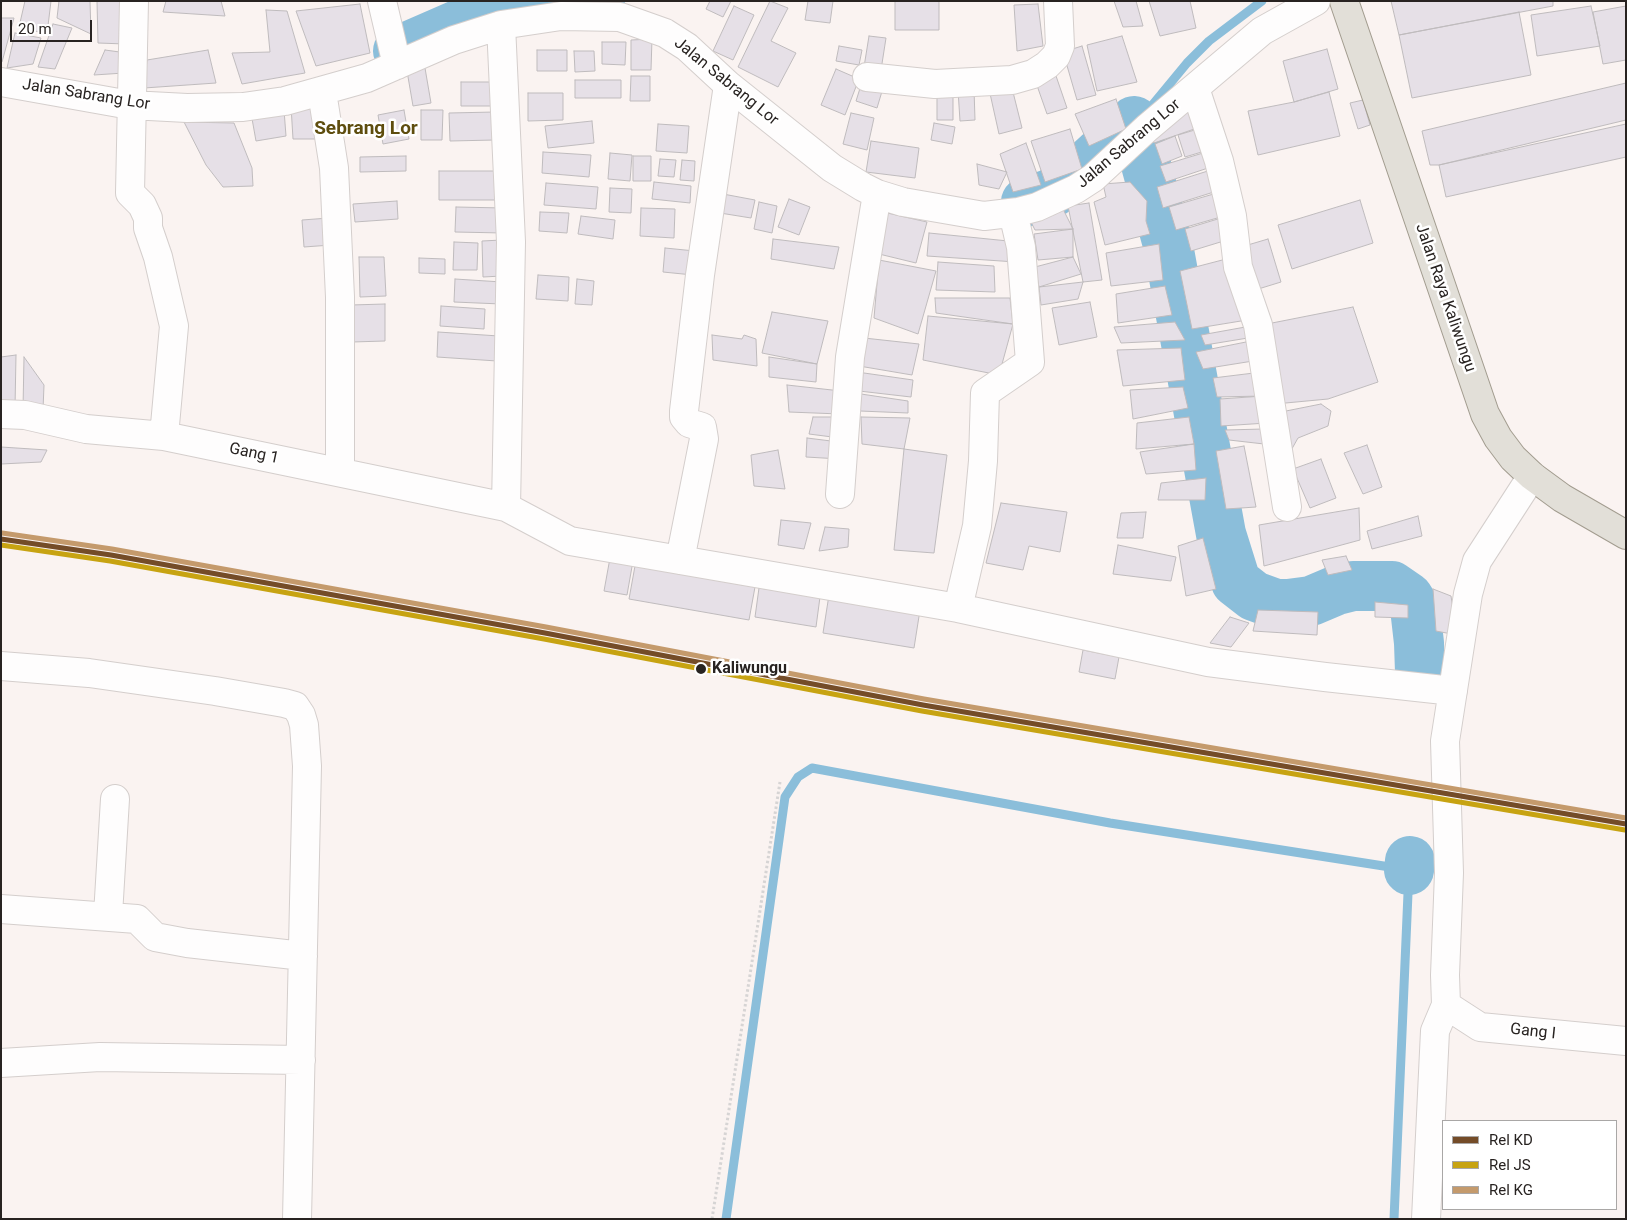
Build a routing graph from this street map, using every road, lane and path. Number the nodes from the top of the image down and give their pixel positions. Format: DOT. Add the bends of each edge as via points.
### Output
graph roads {
  1 [pos="134,1"];
  2 [pos="382,1"];
  3 [pos="1058,1"];
  4 [pos="1316,1"];
  5 [pos="1344,1"];
  6 [pos="501,25"];
  7 [pos="395,55"];
  8 [pos="867,77"];
  9 [pos="1,82"];
  10 [pos="728,85"];
  11 [pos="1196,88"];
  12 [pos="322,92"];
  13 [pos="130,97"];
  14 [pos="877,194"];
  15 [pos="1013,213"];
  16 [pos="1,414"];
  17 [pos="164,436"];
  18 [pos="340,472"];
  19 [pos="1532,476"];
  20 [pos="840,494"];
  21 [pos="506,507"];
  22 [pos="1287,507"];
  23 [pos="1626,535"];
  24 [pos="680,560"];
  25 [pos="958,608"];
  26 [pos="1,666"];
  27 [pos="1453,691"];
  28 [pos="780,782"];
  29 [pos="115,799"];
  30 [pos="1,909"];
  31 [pos="108,915"];
  32 [pos="303,956"];
  33 [pos="1446,1005"];
  34 [pos="1626,1041"];
  35 [pos="301,1060"];
  36 [pos="1,1063"];
  37 [pos="297,1219"];
  38 [pos="712,1219"];
  39 [pos="1426,1219"];
  1 -- 13 [label="street"];
  2 -- 7 [label="street"];
  3 -- 8 [label="street" via="1060,46 1056,56 1033,74 1012,80 935,84"];
  4 -- 11 [label="street, Jalan Sabrang Lor" via="1262,31"];
  5 -- 19 [label="main road, Jalan Raya Kaliwungu" via="1485,414 1513,458"];
  6 -- 7 [label="street, Jalan Sabrang Lor"];
  6 -- 10 [label="street, Jalan Sabrang Lor" via="561,16 620,17 666,33 687,47"];
  6 -- 21 [label="street" via="511,242"];
  7 -- 12 [label="street, Jalan Sabrang Lor" via="367,78"];
  9 -- 13 [label="street, Jalan Sabrang Lor"];
  10 -- 14 [label="street, Jalan Sabrang Lor" via="832,168"];
  10 -- 24 [label="street" via="698,284 684,411 689,423 702,427 704,439"];
  11 -- 15 [label="street, Jalan Sabrang Lor" via="1093,178 1051,202"];
  11 -- 22 [label="street" via="1219,160 1232,216 1238,267 1258,325"];
  12 -- 13 [label="street, Jalan Sabrang Lor" via="243,107 187,108"];
  12 -- 18 [label="street" via="334,168 340,297"];
  13 -- 17 [label="street" via="130,193 142,205 148,218 174,326"];
  14 -- 15 [label="street, Jalan Sabrang Lor" via="967,214"];
  14 -- 20 [label="street" via="850,356"];
  15 -- 25 [label="street" via="1021,247 1030,362 986,393 977,526"];
  16 -- 17 [label="street, Gang 1" via="25,415 86,429"];
  17 -- 18 [label="street, Gang 1"];
  18 -- 21 [label="street, Gang 1"];
  19 -- 23 [label="main road, Jalan Raya Kaliwungu" via="1562,498"];
  19 -- 27 [label="street" via="1477,561 1468,594"];
  21 -- 24 [label="street, Gang 1" via="570,540"];
  24 -- 25 [label="street, Gang 1"];
  25 -- 27 [label="street, Gang 1" via="1208,662"];
  26 -- 32 [label="street" via="89,673 295,706 304,725 307,766"];
  27 -- 33 [label="street" via="1445,741"];
  28 -- 38 [label="path"];
  29 -- 31 [label="street"];
  30 -- 31 [label="street"];
  31 -- 32 [label="street" via="137,919 155,937"];
  32 -- 35 [label="street"];
  33 -- 34 [label="street, Gang I" via="1480,1026"];
  33 -- 39 [label="street" via="1435,1032"];
  35 -- 36 [label="street" via="100,1056"];
  35 -- 37 [label="street"];
}
